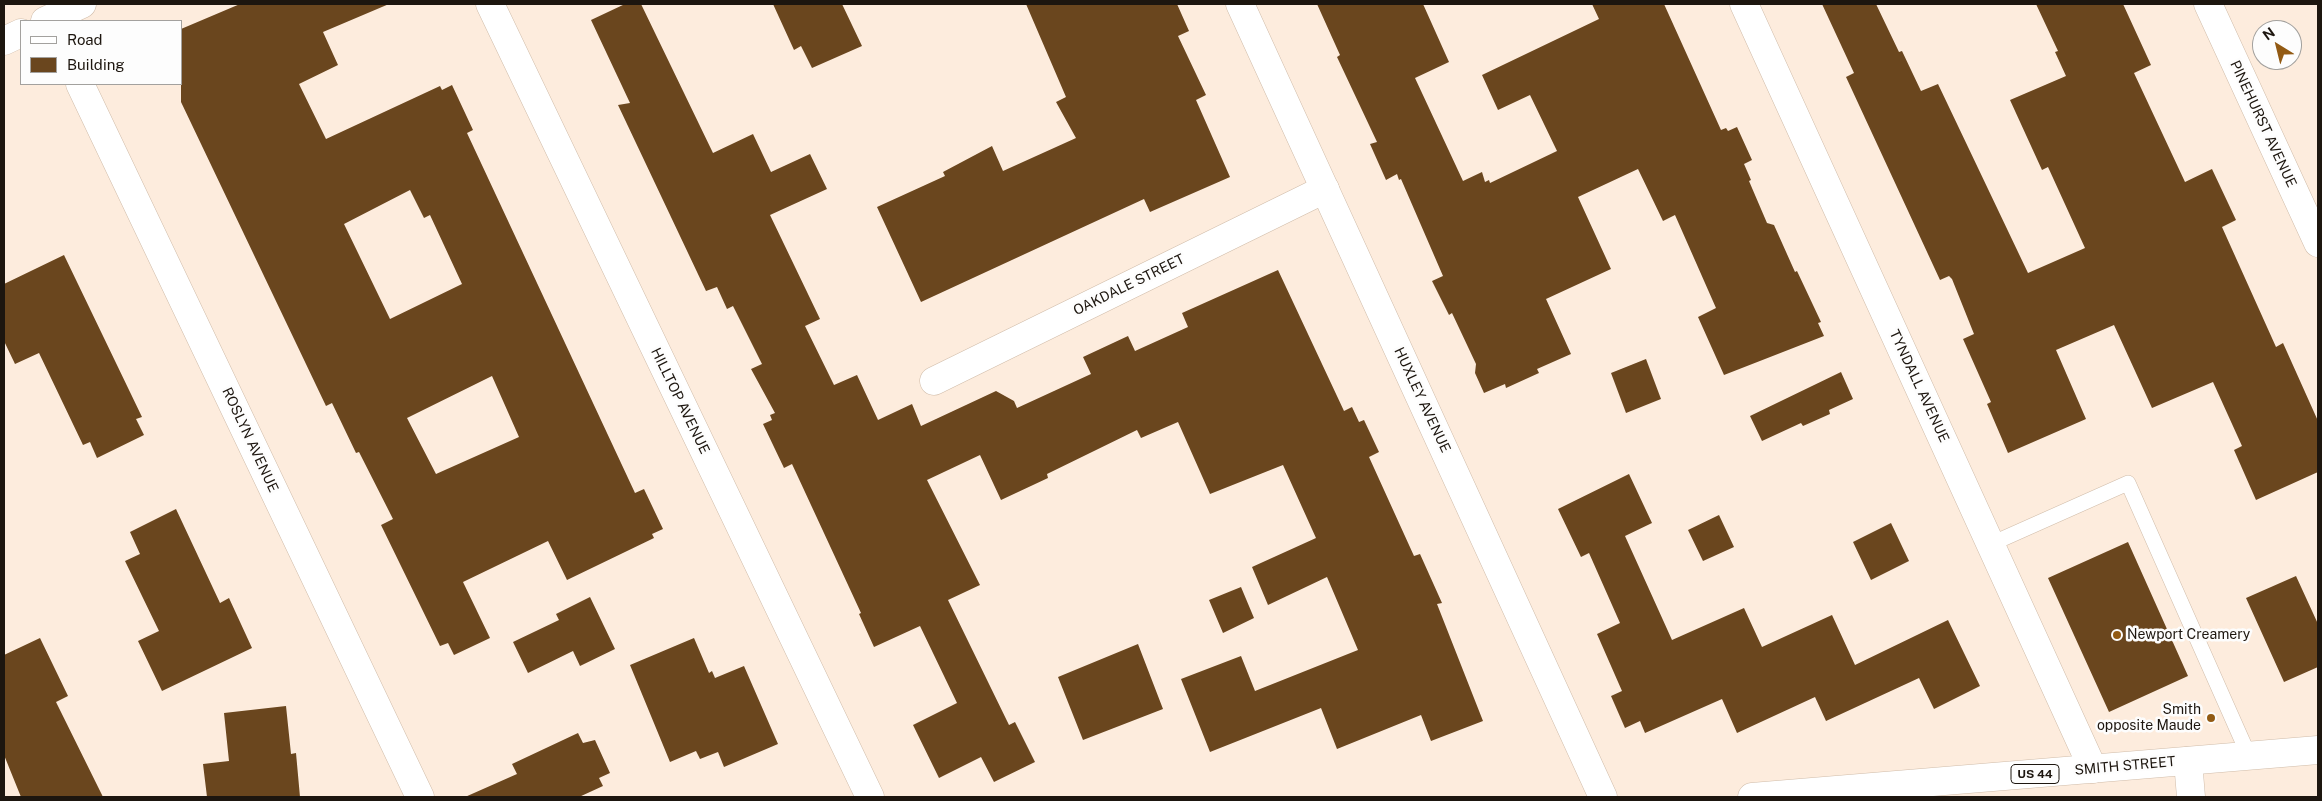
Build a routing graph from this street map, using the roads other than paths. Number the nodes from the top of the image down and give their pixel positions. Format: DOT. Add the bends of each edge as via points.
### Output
graph roads {
  1 [pos="82,4"];
  2 [pos="490,4"];
  3 [pos="1240,4"];
  4 [pos="1744,4"];
  5 [pos="2208,4"];
  6 [pos="47,16"];
  7 [pos="20,33"];
  8 [pos="4,41"];
  9 [pos="80,85"];
  10 [pos="1325,189"];
  11 [pos="2318,243"];
  12 [pos="934,381"];
  13 [pos="1991,544"];
  14 [pos="2318,750"];
  15 [pos="2249,756"];
  16 [pos="2188,761"];
  17 [pos="2093,769"];
  18 [pos="420,797"];
  19 [pos="870,797"];
  20 [pos="1603,797"];
  21 [pos="1752,797"];
  22 [pos="2192,797"];
  1 -- 6 [label="street"];
  2 -- 19 [label="street, HILLTOP AVENUE"];
  3 -- 10 [label="street, HUXLEY AVENUE"];
  4 -- 13 [label="street, TYNDALL AVENUE"];
  5 -- 11 [label="street, PINEHURST AVENUE"];
  7 -- 8 [label="street"];
  9 -- 18 [label="street, ROSLYN AVENUE"];
  10 -- 12 [label="street, OAKDALE STREET"];
  10 -- 20 [label="street, HUXLEY AVENUE"];
  13 -- 15 [label="lane" via="2128,483"];
  13 -- 17 [label="street, TYNDALL AVENUE"];
  14 -- 15 [label="street, SMITH STREET / US 44"];
  15 -- 16 [label="street, SMITH STREET / US 44"];
  16 -- 17 [label="street, SMITH STREET / US 44"];
  16 -- 22 [label="street"];
  17 -- 21 [label="street, SMITH STREET / US 44"];
}
